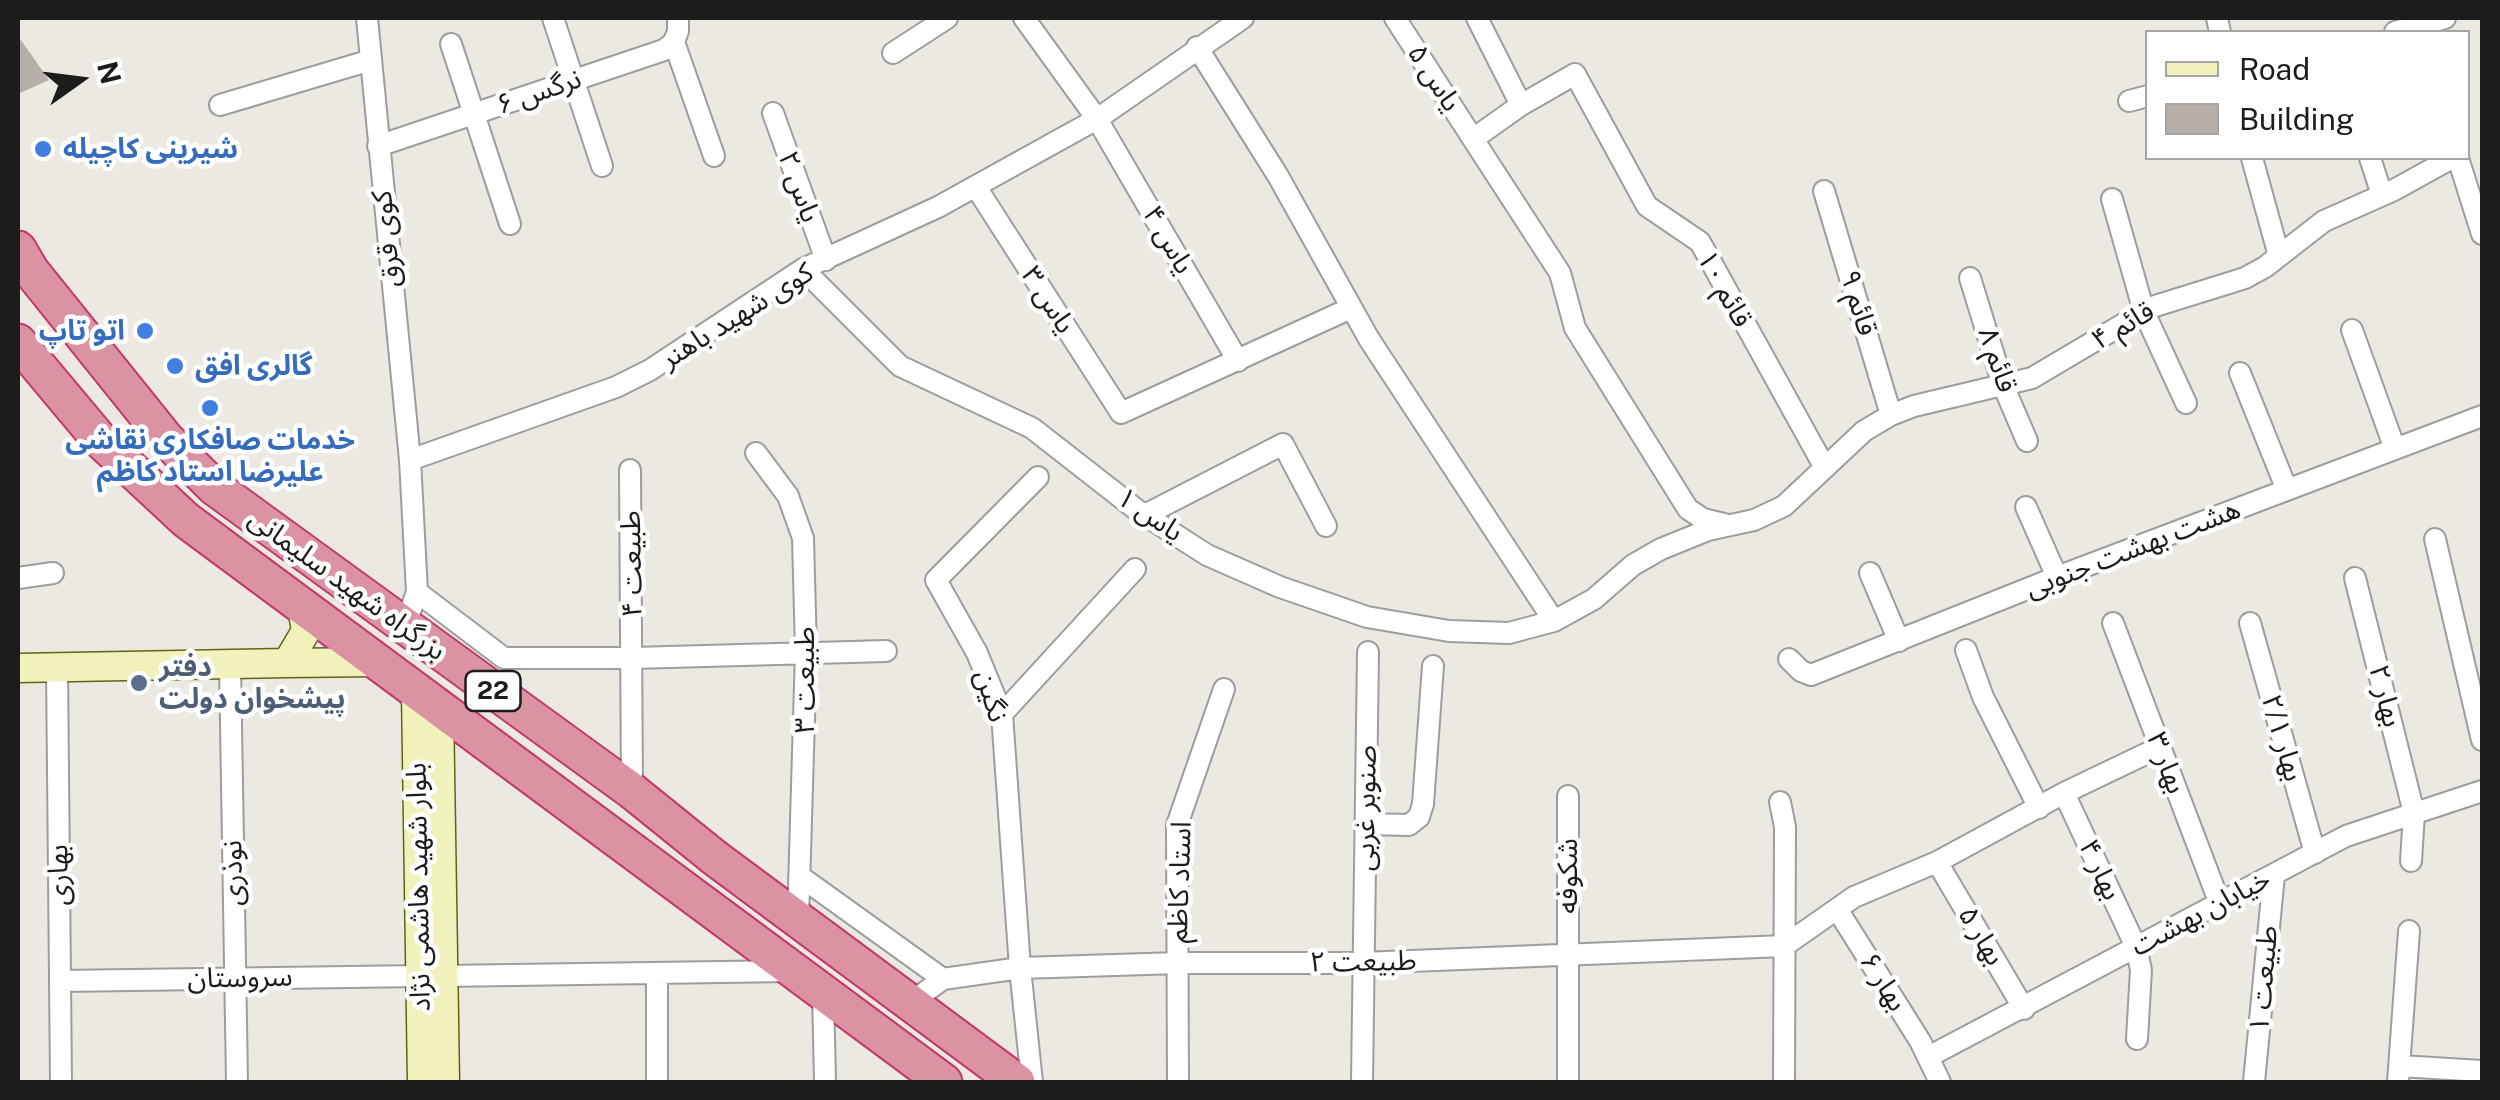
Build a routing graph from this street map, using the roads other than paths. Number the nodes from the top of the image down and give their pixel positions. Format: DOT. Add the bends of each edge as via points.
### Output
graph roads {
  1 [pos="366,18"];
  2 [pos="553,18"];
  3 [pos="678,18"];
  4 [pos="948,18"];
  5 [pos="1024,18"];
  6 [pos="1394,18"];
  7 [pos="1478,18"];
  8 [pos="2445,18"];
  9 [pos="1232,20"];
  10 [pos="2408,28"];
  11 [pos="674,42"];
  12 [pos="451,44"];
  13 [pos="1197,47"];
  14 [pos="893,54"];
  15 [pos="371,60"];
  16 [pos="572,80"];
  17 [pos="220,105"];
  18 [pos="1521,105"];
  19 [pos="772,113"];
  20 [pos="476,114"];
  21 [pos="1097,119"];
  22 [pos="1473,139"];
  23 [pos="378,146"];
  24 [pos="714,156"];
  25 [pos="2253,160"];
  26 [pos="2371,160"];
  27 [pos="2451,160"];
  28 [pos="2456,160"];
  29 [pos="602,166"];
  30 [pos="976,187"];
  31 [pos="1824,191"];
  32 [pos="2382,194"];
  33 [pos="2112,199"];
  34 [pos="2481,223"];
  35 [pos="510,224"];
  36 [pos="18,250"];
  37 [pos="2279,256"];
  38 [pos="826,260"];
  39 [pos="802,268"];
  40 [pos="1970,278"];
  41 [pos="1351,308"];
  42 [pos="2144,312"];
  43 [pos="2352,330"];
  44 [pos="18,342"];
  45 [pos="1238,361"];
  46 [pos="2240,373"];
  47 [pos="2004,385"];
  48 [pos="2186,403"];
  49 [pos="1891,415"];
  50 [pos="2482,416"];
  51 [pos="2027,440"];
  52 [pos="2395,449"];
  53 [pos="756,453"];
  54 [pos="410,460"];
  55 [pos="1825,468"];
  56 [pos="630,470"];
  57 [pos="1038,477"];
  58 [pos="2287,490"];
  59 [pos="2026,507"];
  60 [pos="1145,515"];
  61 [pos="1731,525"];
  62 [pos="1326,526"];
  63 [pos="2436,539"];
  64 [pos="1135,570"];
  65 [pos="53,573"];
  66 [pos="1870,573"];
  67 [pos="2058,576"];
  68 [pos="18,578"];
  69 [pos="2355,578"];
  70 [pos="417,592"];
  71 [pos="302,606"];
  72 [pos="1554,621"];
  73 [pos="2113,623"];
  74 [pos="2250,623"];
  75 [pos="404,628"];
  76 [pos="1899,641"];
  77 [pos="1966,650"];
  78 [pos="886,651"];
  79 [pos="806,652"];
  80 [pos="1368,652"];
  81 [pos="633,658"];
  82 [pos="1789,660"];
  83 [pos="377,662"];
  84 [pos="287,663"];
  85 [pos="230,664"];
  86 [pos="1432,666"];
  87 [pos="57,667"];
  88 [pos="18,668"];
  89 [pos="1224,689"];
  90 [pos="428,699"];
  91 [pos="1002,714"];
  92 [pos="2482,740"];
  93 [pos="2160,748"];
  94 [pos="632,791"];
  95 [pos="2482,791"];
  96 [pos="2064,794"];
  97 [pos="1568,796"];
  98 [pos="1780,802"];
  99 [pos="2039,808"];
  100 [pos="2414,814"];
  101 [pos="1366,824"];
  102 [pos="2314,853"];
  103 [pos="2411,861"];
  104 [pos="1938,862"];
  105 [pos="2274,875"];
  106 [pos="801,877"];
  107 [pos="2220,904"];
  108 [pos="1837,908"];
  109 [pos="798,920"];
  110 [pos="2409,931"];
  111 [pos="1784,946"];
  112 [pos="2136,947"];
  113 [pos="1568,955"];
  114 [pos="1178,963"];
  115 [pos="1362,963"];
  116 [pos="1020,968"];
  117 [pos="793,971"];
  118 [pos="656,972"];
  119 [pos="432,976"];
  120 [pos="235,978"];
  121 [pos="943,979"];
  122 [pos="60,981"];
  123 [pos="824,993"];
  124 [pos="910,1003"];
  125 [pos="2024,1009"];
  126 [pos="2137,1039"];
  127 [pos="1928,1057"];
  128 [pos="2482,1070"];
  129 [pos="2399,1074"];
  130 [pos="62,1082"];
  131 [pos="237,1082"];
  132 [pos="422,1082"];
  133 [pos="445,1082"];
  134 [pos="657,1082"];
  135 [pos="824,1082"];
  136 [pos="944,1082"];
  137 [pos="1017,1082"];
  138 [pos="1032,1082"];
  139 [pos="1178,1082"];
  140 [pos="1362,1082"];
  141 [pos="1568,1082"];
  142 [pos="1784,1082"];
  143 [pos="1940,1082"];
  144 [pos="2254,1082"];
  1 -- 15 [label="street, کوی قرق"];
  2 -- 16 [label="street"];
  3 -- 11 [label="street"];
  4 -- 14 [label="street"];
  5 -- 21 [label="street, یاس ۴"];
  6 -- 22 [label="street, یاس ۵"];
  7 -- 18 [label="street"];
  8 -- 10 [label="street"];
  9 -- 13 [label="street, کوی شهید باهنر"];
  11 -- 16 [label="street, نرگس ۶"];
  11 -- 24 [label="street"];
  12 -- 20 [label="street"];
  13 -- 21 [label="street, کوی شهید باهنر"];
  13 -- 41 [label="street"];
  15 -- 17 [label="street"];
  15 -- 23 [label="street, کوی قرق"];
  16 -- 20 [label="street, نرگس ۶"];
  16 -- 29 [label="street"];
  18 -- 22 [label="street"];
  18 -- 55 [label="street, قائم ۱۰" via="1575,74 1647,206 1700,242"];
  19 -- 38 [label="street, یاس ۲"];
  20 -- 23 [label="street, نرگس ۶"];
  20 -- 35 [label="street"];
  21 -- 30 [label="street, کوی شهید باهنر"];
  21 -- 45 [label="street, یاس ۴"];
  22 -- 61 [label="street, یاس ۵" via="1560,273 1574,328 1688,509"];
  23 -- 54 [label="street, کوی قرق"];
  25 -- 37 [label="street"];
  26 -- 32 [label="street"];
  27 -- 32 [label="street, قائم ۴"];
  28 -- 34 [label="street"];
  30 -- 38 [label="street, کوی شهید باهنر"];
  30 -- 45 [label="street, یاس ۳" via="1121,412"];
  31 -- 49 [label="street, قائم ۹"];
  32 -- 37 [label="street, قائم ۴" via="2324,221"];
  33 -- 42 [label="street"];
  36 -- 75 [label="highway, بزرگراه شهید سلیمانی / 22" via="166,439 214,487"];
  37 -- 42 [label="street, قائم ۴" via="2245,278"];
  38 -- 39 [label="street, کوی شهید باهنر"];
  39 -- 54 [label="street, کوی شهید باهنر" via="616,388"];
  39 -- 60 [label="street, یاس ۱" via="900,366 1032,428"];
  40 -- 47 [label="street, قائم ۸"];
  41 -- 45 [label="street"];
  41 -- 72 [label="street"];
  42 -- 47 [label="street, قائم ۴" via="2050,369"];
  42 -- 48 [label="street"];
  43 -- 52 [label="street"];
  44 -- 71 [label="highway, بزرگراه شهید سلیمانی / 22" via="100,440 186,520"];
  46 -- 58 [label="street"];
  47 -- 49 [label="street, قائم ۴"];
  47 -- 51 [label="street, قائم ۸"];
  49 -- 55 [label="street, قائم ۴"];
  50 -- 52 [label="street, هشت بهشت جنوبی"];
  52 -- 58 [label="street, هشت بهشت جنوبی"];
  53 -- 79 [label="street, طبیعت ٣" via="788,496 803,538"];
  54 -- 70 [label="street"];
  55 -- 61 [label="street, قائم ۴" via="1784,506"];
  56 -- 81 [label="street, طبیعت ۴"];
  57 -- 91 [label="street, نگین" via="936,580 978,653"];
  58 -- 67 [label="street, هشت بهشت جنوبی"];
  59 -- 67 [label="street"];
  60 -- 62 [label="street" via="1283,444"];
  60 -- 72 [label="street, یاس ۱" via="1208,554 1367,617 1494,632"];
  61 -- 72 [label="street, یاس ۱" via="1662,548"];
  63 -- 92 [label="street"];
  64 -- 91 [label="street"];
  65 -- 68 [label="street"];
  66 -- 76 [label="street"];
  67 -- 76 [label="street, هشت بهشت جنوبی"];
  69 -- 100 [label="street, بهار ۲"];
  70 -- 75 [label="street"];
  70 -- 81 [label="street, طبیعت ۴" via="504,658"];
  71 -- 83 [label="highway, بزرگراه شهید سلیمانی / 22"];
  71 -- 84 [label="main road" via="306,631"];
  73 -- 93 [label="street, بهار ۳"];
  74 -- 102 [label="street, بهار ۲/۱"];
  75 -- 94 [label="highway, بزرگراه شهید سلیمانی / 22"];
  76 -- 82 [label="street, هشت بهشت جنوبی" via="1811,674"];
  77 -- 99 [label="street"];
  78 -- 79 [label="street, طبیعت ۴"];
  79 -- 81 [label="street, طبیعت ۴"];
  79 -- 106 [label="street, طبیعت ٣"];
  80 -- 101 [label="street, صنوبر غربی"];
  81 -- 94 [label="street, طبیعت ۴"];
  83 -- 84 [label="main road"];
  83 -- 90 [label="highway, بزرگراه شهید سلیمانی / 22"];
  84 -- 85 [label="main road"];
  85 -- 87 [label="main road"];
  85 -- 120 [label="street, نوذری"];
  86 -- 101 [label="street" via="1418,817 1410,825"];
  87 -- 88 [label="main road"];
  87 -- 122 [label="street, بهاری"];
  89 -- 114 [label="street, استاد کاظم" via="1177,825"];
  90 -- 117 [label="highway, بزرگراه شهید سلیمانی / 22"];
  90 -- 119 [label="main road, بلوار شهید هاشمی نژاد"];
  91 -- 116 [label="street, نگین"];
  93 -- 96 [label="street"];
  93 -- 107 [label="street, بهار ۳"];
  94 -- 109 [label="highway, بزرگراه شهید سلیمانی / 22"];
  95 -- 100 [label="street, خیابان بهشت"];
  96 -- 99 [label="street"];
  96 -- 112 [label="street, بهار ۴"];
  97 -- 113 [label="street, شکوفه"];
  98 -- 111 [label="street"];
  99 -- 104 [label="street"];
  100 -- 102 [label="street, خیابان بهشت"];
  100 -- 103 [label="street, بهار ۲"];
  101 -- 115 [label="street, صنوبر غربی"];
  102 -- 105 [label="street, خیابان بهشت"];
  104 -- 108 [label="street"];
  104 -- 125 [label="street, بهار ۵"];
  105 -- 107 [label="street, خیابان بهشت"];
  105 -- 144 [label="street, طبیعت ۱"];
  106 -- 109 [label="street, طبیعت ٣"];
  106 -- 121 [label="street"];
  107 -- 112 [label="street, خیابان بهشت"];
  108 -- 111 [label="street"];
  108 -- 127 [label="street, بهار ۶"];
  109 -- 124 [label="highway, بزرگراه شهید سلیمانی / 22"];
  110 -- 129 [label="street"];
  111 -- 113 [label="street, طبیعت ۲"];
  111 -- 142 [label="street"];
  112 -- 125 [label="street, خیابان بهشت"];
  112 -- 126 [label="street" via="2142,970"];
  113 -- 115 [label="street, طبیعت ۲"];
  113 -- 141 [label="street, شکوفه"];
  114 -- 115 [label="street, طبیعت ۲"];
  114 -- 116 [label="street, طبیعت ۲"];
  114 -- 139 [label="street, استاد کاظم"];
  115 -- 140 [label="street, صنوبر غربی"];
  116 -- 121 [label="street, طبیعت ۲"];
  116 -- 138 [label="street, نگین"];
  117 -- 118 [label="street, سروستان"];
  117 -- 123 [label="highway, بزرگراه شهید سلیمانی / 22"];
  118 -- 119 [label="street, سروستان"];
  118 -- 134 [label="street"];
  119 -- 120 [label="street, سروستان"];
  119 -- 132 [label="main road, بلوار شهید هاشمی نژاد"];
  119 -- 133 [label="main road, بلوار شهید هاشمی نژاد"];
  120 -- 122 [label="street, سروستان"];
  120 -- 131 [label="street, نوذری"];
  121 -- 124 [label="street"];
  122 -- 130 [label="street, بهاری"];
  123 -- 135 [label="street"];
  123 -- 136 [label="highway, بزرگراه شهید سلیمانی / 22"];
  124 -- 137 [label="highway, بزرگراه شهید سلیمانی / 22"];
  125 -- 127 [label="street, خیابان بهشت"];
  127 -- 143 [label="street, بهار ۶"];
  128 -- 129 [label="street"];
}
